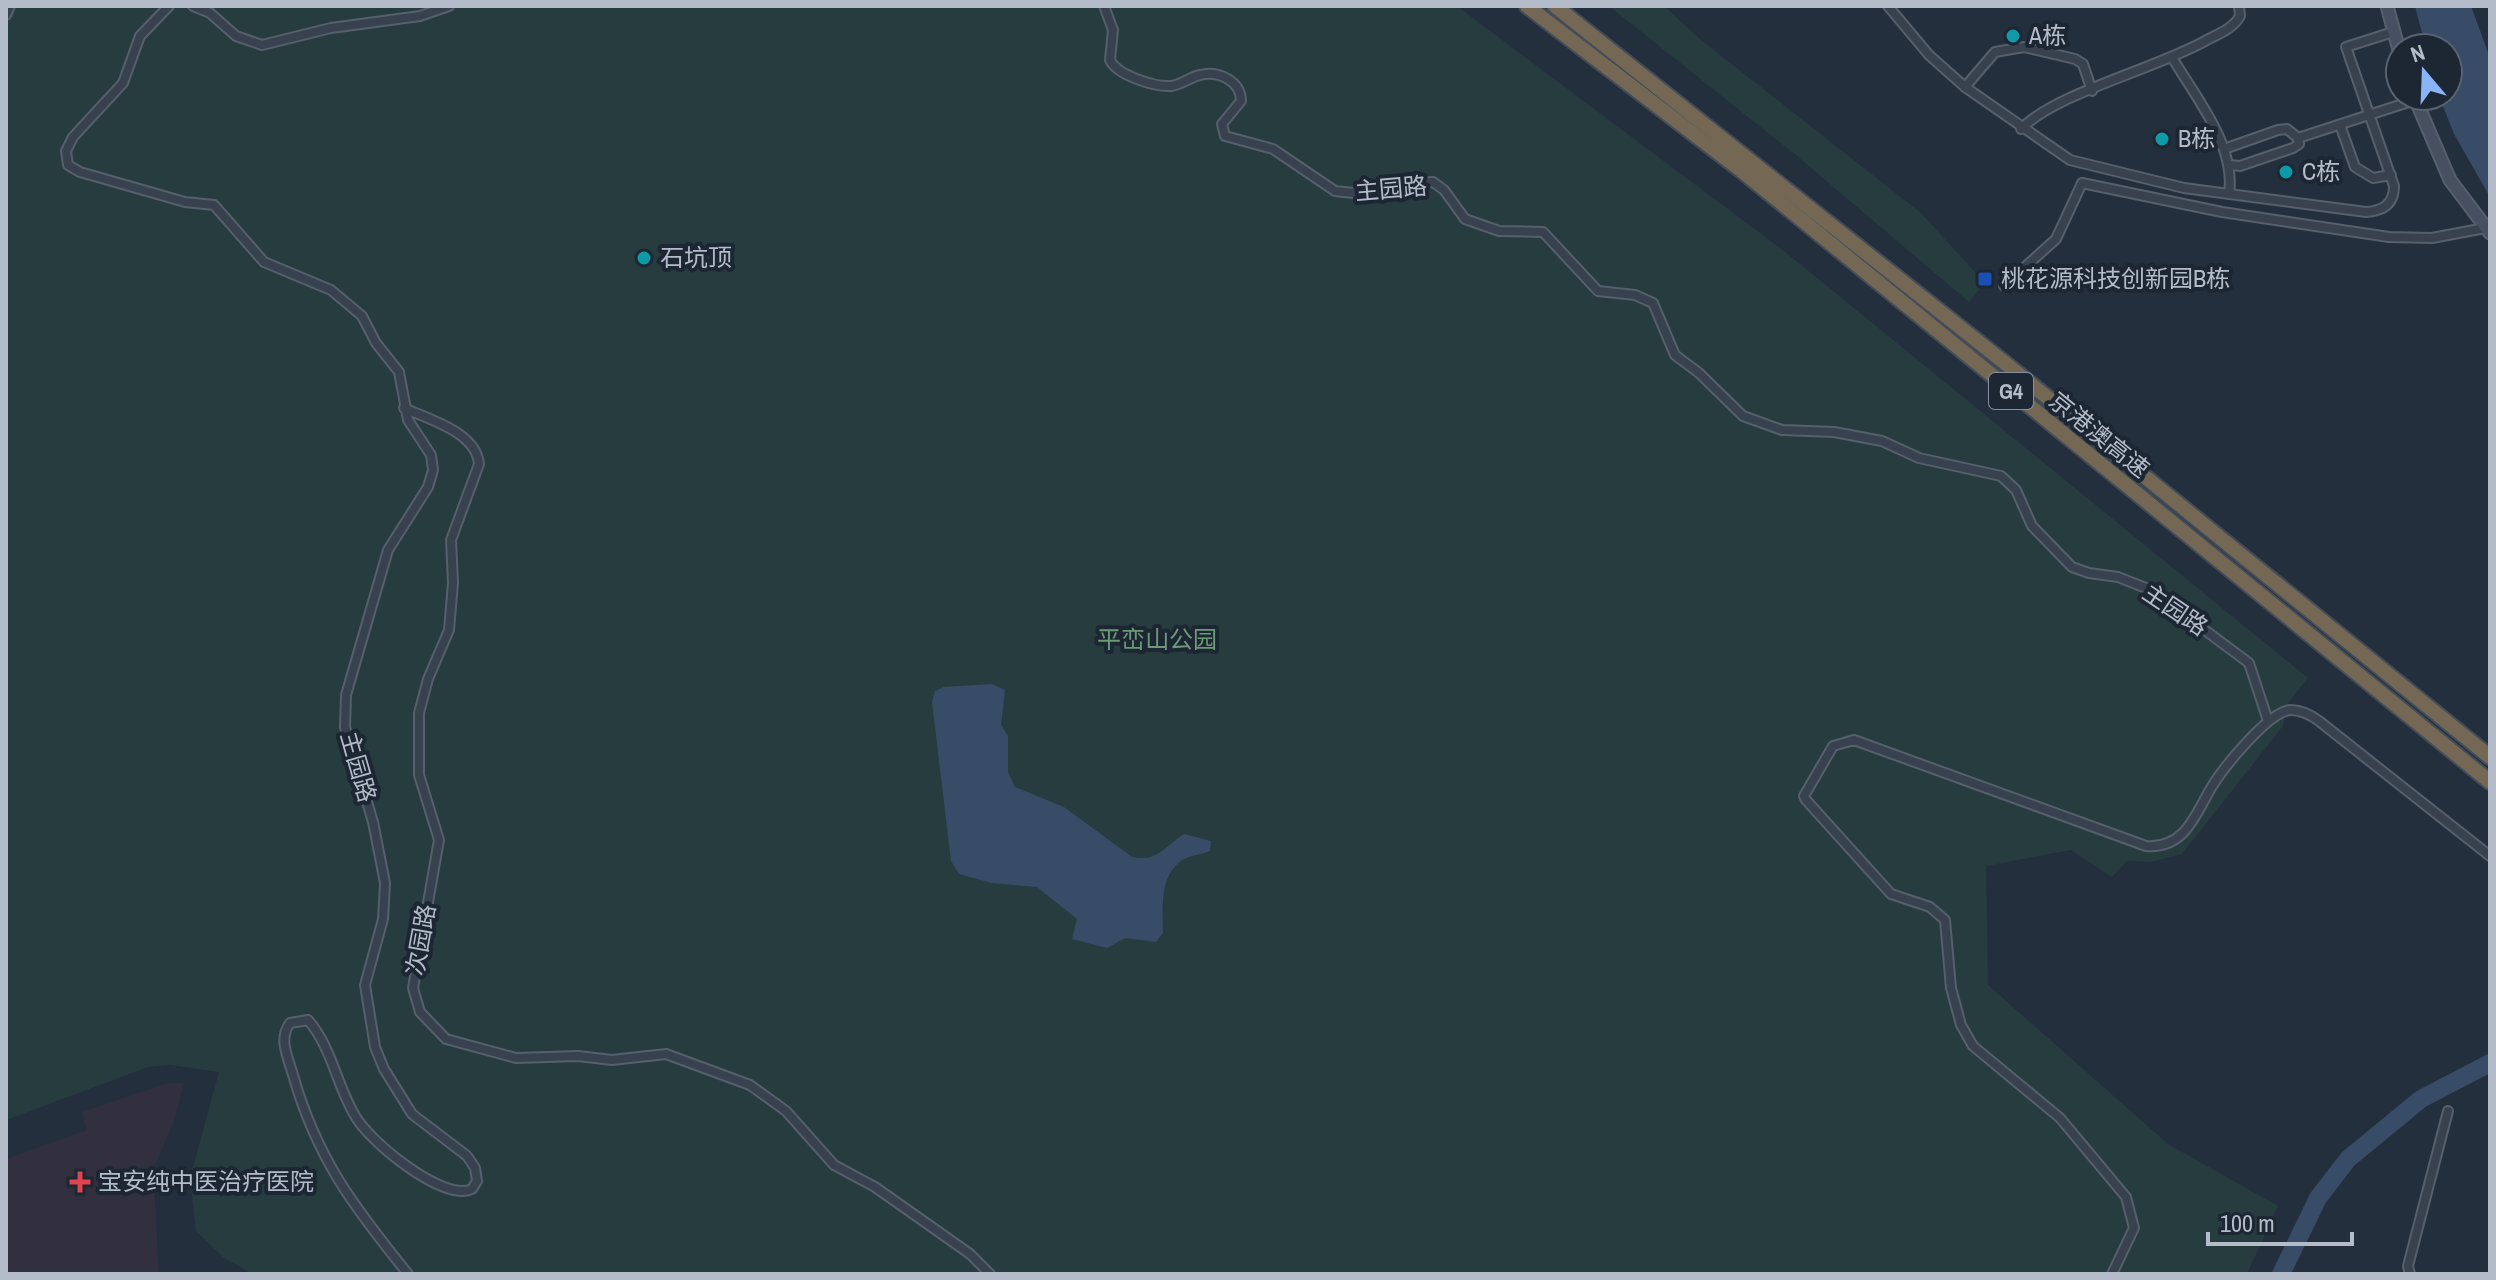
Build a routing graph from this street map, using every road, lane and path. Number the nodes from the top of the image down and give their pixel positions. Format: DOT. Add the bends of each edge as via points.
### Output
graph roads {
  1 [pos="10,6"];
  2 [pos="169,6"];
  3 [pos="193,6"];
  4 [pos="449,6"];
  5 [pos="1104,6"];
  6 [pos="1527,6"];
  7 [pos="1555,6"];
  8 [pos="1888,6"];
  9 [pos="2239,6"];
  10 [pos="2387,6"];
  11 [pos="6,15"];
  12 [pos="2393,32"];
  13 [pos="2384,35"];
  14 [pos="2173,59"];
  15 [pos="1965,87"];
  16 [pos="2092,91"];
  17 [pos="2384,110"];
  18 [pos="2420,112"];
  19 [pos="2370,115"];
  20 [pos="2340,125"];
  21 [pos="2021,129"];
  22 [pos="2298,138"];
  23 [pos="2224,149"];
  24 [pos="2230,165"];
  25 [pos="2391,175"];
  26 [pos="2229,194"];
  27 [pos="2487,230"];
  28 [pos="2004,286"];
  29 [pos="404,408"];
  30 [pos="2268,721"];
  31 [pos="2490,757"];
  32 [pos="2490,782"];
  33 [pos="2490,856"];
  34 [pos="2448,1111"];
  35 [pos="408,1274"];
  36 [pos="990,1274"];
  37 [pos="2112,1274"];
  38 [pos="2410,1274"];
  1 -- 11 [label="street"];
  2 -- 29 [label="street, 主园路" via="140,36 123,83 73,137 66,151 68,165 143,190 214,205 264,262 342,296 396,366"];
  3 -- 4 [label="street" via="236,36 262,45"];
  5 -- 30 [label="street, 主园路" via="1113,30 1109,57 1116,69 1167,86 1206,73 1231,80 1241,101 1222,124 1225,136 1273,149 1330,189 1349,193 1433,182 1465,219 1499,231 1543,232 1598,291 1653,303 1675,355 1743,416 1782,430 1882,441 1915,457 2001,476 2016,490 2032,526 2072,567 2151,590 2249,663"];
  6 -- 32 [label="highway, 京港澳高速 / G4" via="1742,171"];
  7 -- 31 [label="highway, 京港澳高速 / G4"];
  8 -- 15 [label="street" via="1929,55"];
  9 -- 14 [label="street" via="2240,16 2231,27"];
  10 -- 12 [label="street"];
  13 -- 19 [label="street" via="2346,47"];
  14 -- 16 [label="street"];
  14 -- 23 [label="street"];
  15 -- 16 [label="street" via="1995,52 2024,47 2083,64"];
  15 -- 21 [label="street"];
  16 -- 21 [label="street" via="2042,111"];
  17 -- 19 [label="street"];
  18 -- 27 [label="street" via="2450,180"];
  19 -- 20 [label="street"];
  19 -- 25 [label="street"];
  20 -- 22 [label="street"];
  20 -- 25 [label="street" via="2355,167 2373,178"];
  21 -- 26 [label="street" via="2070,160"];
  22 -- 23 [label="street" via="2287,129 2278,130"];
  22 -- 24 [label="street" via="2293,148"];
  23 -- 24 [label="street"];
  24 -- 26 [label="street"];
  25 -- 26 [label="street" via="2391,202 2375,211"];
  27 -- 28 [label="street" via="2432,238 2389,237 2222,212 2082,183 2056,239"];
  29 -- 35 [label="street, 主园路" via="429,448 433,470 423,496 388,550 344,702 345,727 385,883 383,919 366,994 384,1069 417,1119 472,1163 477,1181 472,1189 456,1193 429,1182 363,1129 308,1020 290,1023 283,1039 306,1122 333,1175"];
  29 -- 36 [label="street, 次园路" via="465,439 479,464 451,540 449,630 419,713 419,775 439,840 413,988 423,1017 446,1039 516,1058 622,1059 660,1053 750,1085 786,1111 834,1165 875,1187"];
  30 -- 33 [label="street" via="2291,710 2314,718"];
  30 -- 37 [label="street" via="2219,777 2188,829 2157,846 1854,740 1833,746 1804,796 1891,894 1930,907 1945,920 1951,988 1973,1046 2060,1118 2126,1197 2134,1228"];
  34 -- 38 [label="street"];
}
